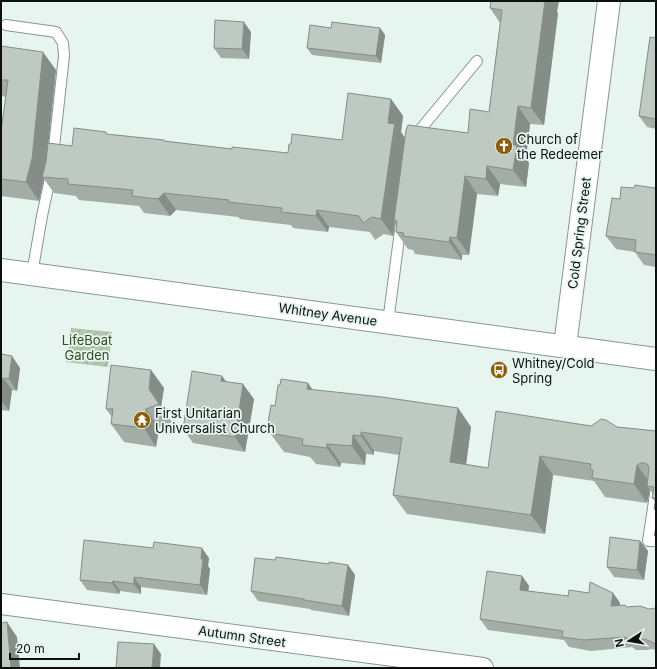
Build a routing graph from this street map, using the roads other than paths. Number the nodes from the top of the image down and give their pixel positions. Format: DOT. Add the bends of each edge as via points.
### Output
graph roads {
  1 [pos="609,1"];
  2 [pos="6,25"];
  3 [pos="477,61"];
  4 [pos="412,146"];
  5 [pos="402,216"];
  6 [pos="1,270"];
  7 [pos="32,274"];
  8 [pos="388,322"];
  9 [pos="565,346"];
  10 [pos="656,359"];
  11 [pos="656,488"];
  12 [pos="656,541"];
  13 [pos="1,604"];
  14 [pos="483,668"];
  1 -- 9 [label="main road, Cold Spring Street"];
  2 -- 7 [label="lane" via="56,32 63,43 64,56 51,178"];
  3 -- 4 [label="lane" via="419,131"];
  5 -- 8 [label="lane"];
  6 -- 7 [label="main road, Whitney Avenue"];
  7 -- 8 [label="main road, Whitney Avenue"];
  8 -- 9 [label="main road, Whitney Avenue"];
  9 -- 10 [label="main road, Whitney Avenue"];
  11 -- 12 [label="lane" via="648,541"];
  13 -- 14 [label="street, Autumn Street"];
}
